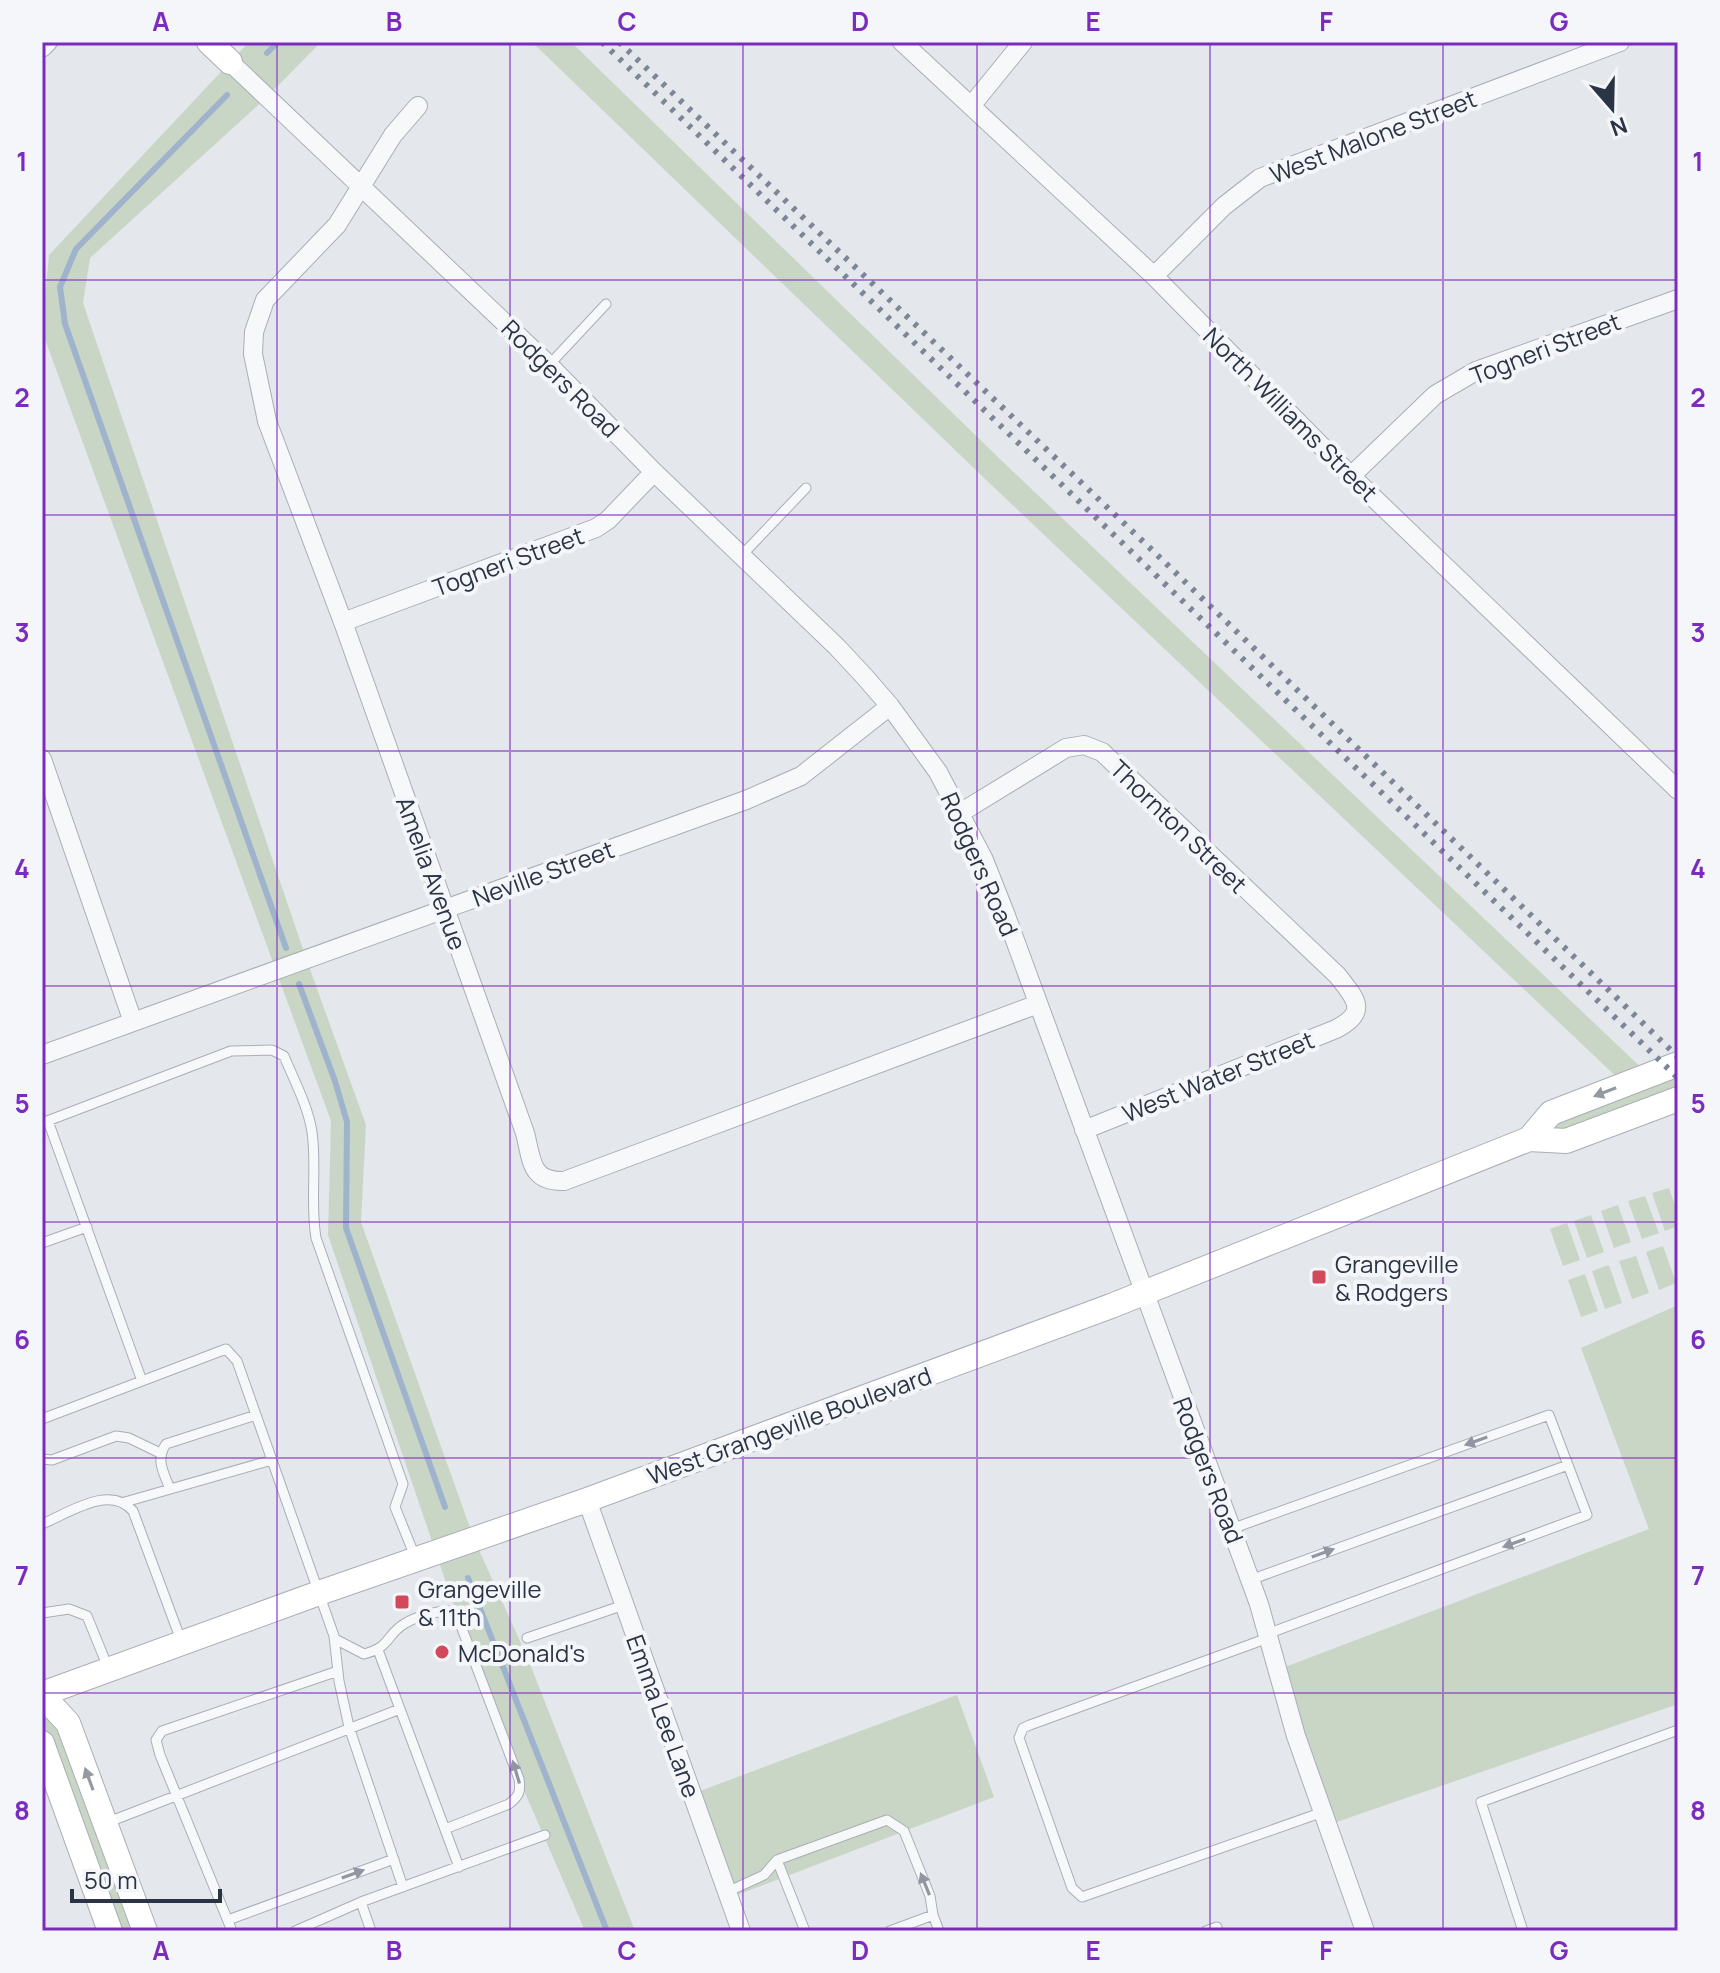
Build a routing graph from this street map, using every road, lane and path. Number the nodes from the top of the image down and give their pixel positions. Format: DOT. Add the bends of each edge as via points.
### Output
graph roads {
  1 [pos="48,42"];
  2 [pos="209,42"];
  3 [pos="902,42"];
  4 [pos="1023,42"];
  5 [pos="1620,42"];
  6 [pos="42,48"];
  7 [pos="230,62"];
  8 [pos="418,106"];
  9 [pos="971,106"];
  10 [pos="362,188"];
  11 [pos="1154,276"];
  12 [pos="1678,299"];
  13 [pos="606,304"];
  14 [pos="549,365"];
  15 [pos="654,472"];
  16 [pos="1351,476"];
  17 [pos="806,488"];
  18 [pos="743,554"];
  19 [pos="343,622"];
  20 [pos="890,706"];
  21 [pos="42,759"];
  22 [pos="1678,790"];
  23 [pos="960,813"];
  24 [pos="445,909"];
  25 [pos="1038,1004"];
  26 [pos="1352,1021"];
  27 [pos="133,1022"];
  28 [pos="42,1055"];
  29 [pos="1678,1064"];
  30 [pos="1678,1099"];
  31 [pos="45,1122"];
  32 [pos="1084,1130"];
  33 [pos="1529,1139"];
  34 [pos="87,1227"];
  35 [pos="42,1243"];
  36 [pos="1143,1294"];
  37 [pos="142,1381"];
  38 [pos="256,1415"];
  39 [pos="42,1419"];
  40 [pos="160,1453"];
  41 [pos="42,1459"];
  42 [pos="272,1460"];
  43 [pos="1568,1465"];
  44 [pos="170,1489"];
  45 [pos="587,1500"];
  46 [pos="125,1502"];
  47 [pos="42,1524"];
  48 [pos="1231,1529"];
  49 [pos="416,1559"];
  50 [pos="1250,1580"];
  51 [pos="319,1593"];
  52 [pos="624,1605"];
  53 [pos="42,1613"];
  54 [pos="1268,1636"];
  55 [pos="527,1638"];
  56 [pos="335,1639"];
  57 [pos="182,1643"];
  58 [pos="378,1650"];
  59 [pos="109,1670"];
  60 [pos="338,1671"];
  61 [pos="42,1694"];
  62 [pos="400,1709"];
  63 [pos="349,1727"];
  64 [pos="1678,1730"];
  65 [pos="42,1743"];
  66 [pos="177,1796"];
  67 [pos="1323,1812"];
  68 [pos="106,1823"];
  69 [pos="445,1829"];
  70 [pos="545,1835"];
  71 [pos="394,1859"];
  72 [pos="777,1860"];
  73 [pos="459,1867"];
  74 [pos="403,1887"];
  75 [pos="727,1892"];
  76 [pos="361,1902"];
  77 [pos="933,1915"];
  78 [pos="228,1920"];
  79 [pos="1217,1927"];
  80 [pos="312,1928"];
  81 [pos="110,1931"];
  82 [pos="145,1931"];
  83 [pos="232,1931"];
  84 [pos="295,1931"];
  85 [pos="371,1931"];
  86 [pos="741,1931"];
  87 [pos="805,1931"];
  88 [pos="890,1931"];
  89 [pos="939,1931"];
  90 [pos="1206,1931"];
  91 [pos="1365,1931"];
  92 [pos="1523,1931"];
  1 -- 6 [label="street"];
  2 -- 7 [label="main road, Rodgers Road"];
  3 -- 9 [label="street, North Williams Street"];
  4 -- 9 [label="street"];
  5 -- 11 [label="street, West Malone Street" via="1260,178"];
  7 -- 10 [label="street, Rodgers Road"];
  8 -- 10 [label="street, Amelia Avenue" via="393,135"];
  9 -- 11 [label="street, North Williams Street"];
  10 -- 14 [label="street, Rodgers Road"];
  10 -- 19 [label="street, Amelia Avenue" via="337,225 265,300 254,332 256,375 267,421"];
  11 -- 16 [label="street, North Williams Street"];
  12 -- 16 [label="street, Togneri Street" via="1476,371 1435,395"];
  13 -- 14 [label="lane"];
  14 -- 15 [label="street, Rodgers Road"];
  15 -- 18 [label="street, Rodgers Road"];
  15 -- 19 [label="street, Togneri Street" via="596,528"];
  16 -- 22 [label="street, North Williams Street"];
  17 -- 18 [label="lane"];
  18 -- 20 [label="street, Rodgers Road"];
  19 -- 24 [label="street, Amelia Avenue"];
  20 -- 23 [label="street, Rodgers Road" via="938,772"];
  20 -- 24 [label="street, Neville Street" via="801,776"];
  21 -- 27 [label="street"];
  23 -- 25 [label="street, Rodgers Road" via="984,860"];
  23 -- 26 [label="street, Thornton Street" via="1066,748 1084,745 1102,752 1337,975 1353,995"];
  24 -- 25 [label="street, Amelia Avenue" via="534,1168 549,1181 564,1181"];
  24 -- 27 [label="street, Neville Street"];
  25 -- 32 [label="street, Rodgers Road"];
  26 -- 32 [label="street, West Water Street"];
  27 -- 28 [label="street, Neville Street"];
  29 -- 33 [label="main road, West Grangeville Boulevard, one-way" via="1551,1113"];
  30 -- 33 [label="main road, West Grangeville Boulevard" via="1566,1141"];
  31 -- 34 [label="lane"];
  31 -- 49 [label="lane" via="231,1051 272,1050 284,1056 312,1135 316,1238 403,1484 395,1507"];
  32 -- 36 [label="street, Rodgers Road"];
  33 -- 36 [label="main road, West Grangeville Boulevard"];
  34 -- 35 [label="lane"];
  34 -- 37 [label="lane"];
  36 -- 45 [label="main road, West Grangeville Boulevard"];
  36 -- 48 [label="street, Rodgers Road"];
  37 -- 38 [label="lane" via="226,1349 237,1361"];
  37 -- 39 [label="lane"];
  38 -- 40 [label="lane" via="179,1438"];
  38 -- 42 [label="lane"];
  40 -- 41 [label="lane" via="116,1436"];
  40 -- 44 [label="lane"];
  42 -- 44 [label="lane"];
  42 -- 51 [label="lane"];
  43 -- 48 [label="lane, one-way" via="1549,1415"];
  50 -- 43 [label="lane, one-way"];
  43 -- 54 [label="lane, one-way" via="1587,1515"];
  44 -- 46 [label="lane"];
  45 -- 49 [label="main road, West Grangeville Boulevard"];
  45 -- 52 [label="street, Emma Lee Lane"];
  46 -- 47 [label="lane" via="95,1501"];
  46 -- 57 [label="lane" via="133,1511"];
  48 -- 50 [label="street, Rodgers Road"];
  49 -- 51 [label="main road, West Grangeville Boulevard"];
  50 -- 54 [label="street, Rodgers Road"];
  51 -- 56 [label="lane"];
  51 -- 57 [label="main road, West Grangeville Boulevard"];
  52 -- 55 [label="lane"];
  52 -- 75 [label="street, Emma Lee Lane"];
  53 -- 59 [label="lane" via="69,1609 87,1616"];
  54 -- 67 [label="street, Rodgers Road"];
  54 -- 67 [label="lane" via="1030,1725 1019,1738 1072,1888 1082,1897"];
  56 -- 58 [label="lane" via="364,1654"];
  56 -- 60 [label="lane"];
  57 -- 59 [label="main road, West Grangeville Boulevard"];
  58 -- 62 [label="lane"];
  69 -- 58 [label="lane, one-way" via="518,1798 519,1779 453,1611 403,1624"];
  59 -- 61 [label="main road, West Grangeville Boulevard"];
  60 -- 63 [label="lane"];
  60 -- 66 [label="lane" via="162,1731 156,1740"];
  68 -- 61 [label="main road, one-way" via="68,1723"];
  62 -- 63 [label="lane"];
  62 -- 69 [label="lane"];
  63 -- 66 [label="lane"];
  63 -- 71 [label="lane"];
  64 -- 92 [label="lane" via="1481,1802"];
  65 -- 81 [label="main road"];
  66 -- 68 [label="lane"];
  66 -- 78 [label="lane"];
  67 -- 91 [label="street, Rodgers Road"];
  68 -- 82 [label="main road"];
  69 -- 73 [label="lane"];
  70 -- 73 [label="lane"];
  71 -- 74 [label="lane"];
  78 -- 71 [label="lane, one-way"];
  72 -- 75 [label="lane" via="764,1875"];
  77 -- 72 [label="lane, one-way" via="904,1831 887,1820"];
  72 -- 87 [label="lane"];
  73 -- 74 [label="lane"];
  74 -- 76 [label="lane"];
  75 -- 86 [label="street, Emma Lee Lane"];
  76 -- 80 [label="lane"];
  76 -- 85 [label="lane"];
  77 -- 88 [label="lane"];
  77 -- 89 [label="lane"];
  78 -- 83 [label="lane"];
  79 -- 90 [label="lane"];
  80 -- 84 [label="lane"];
}
